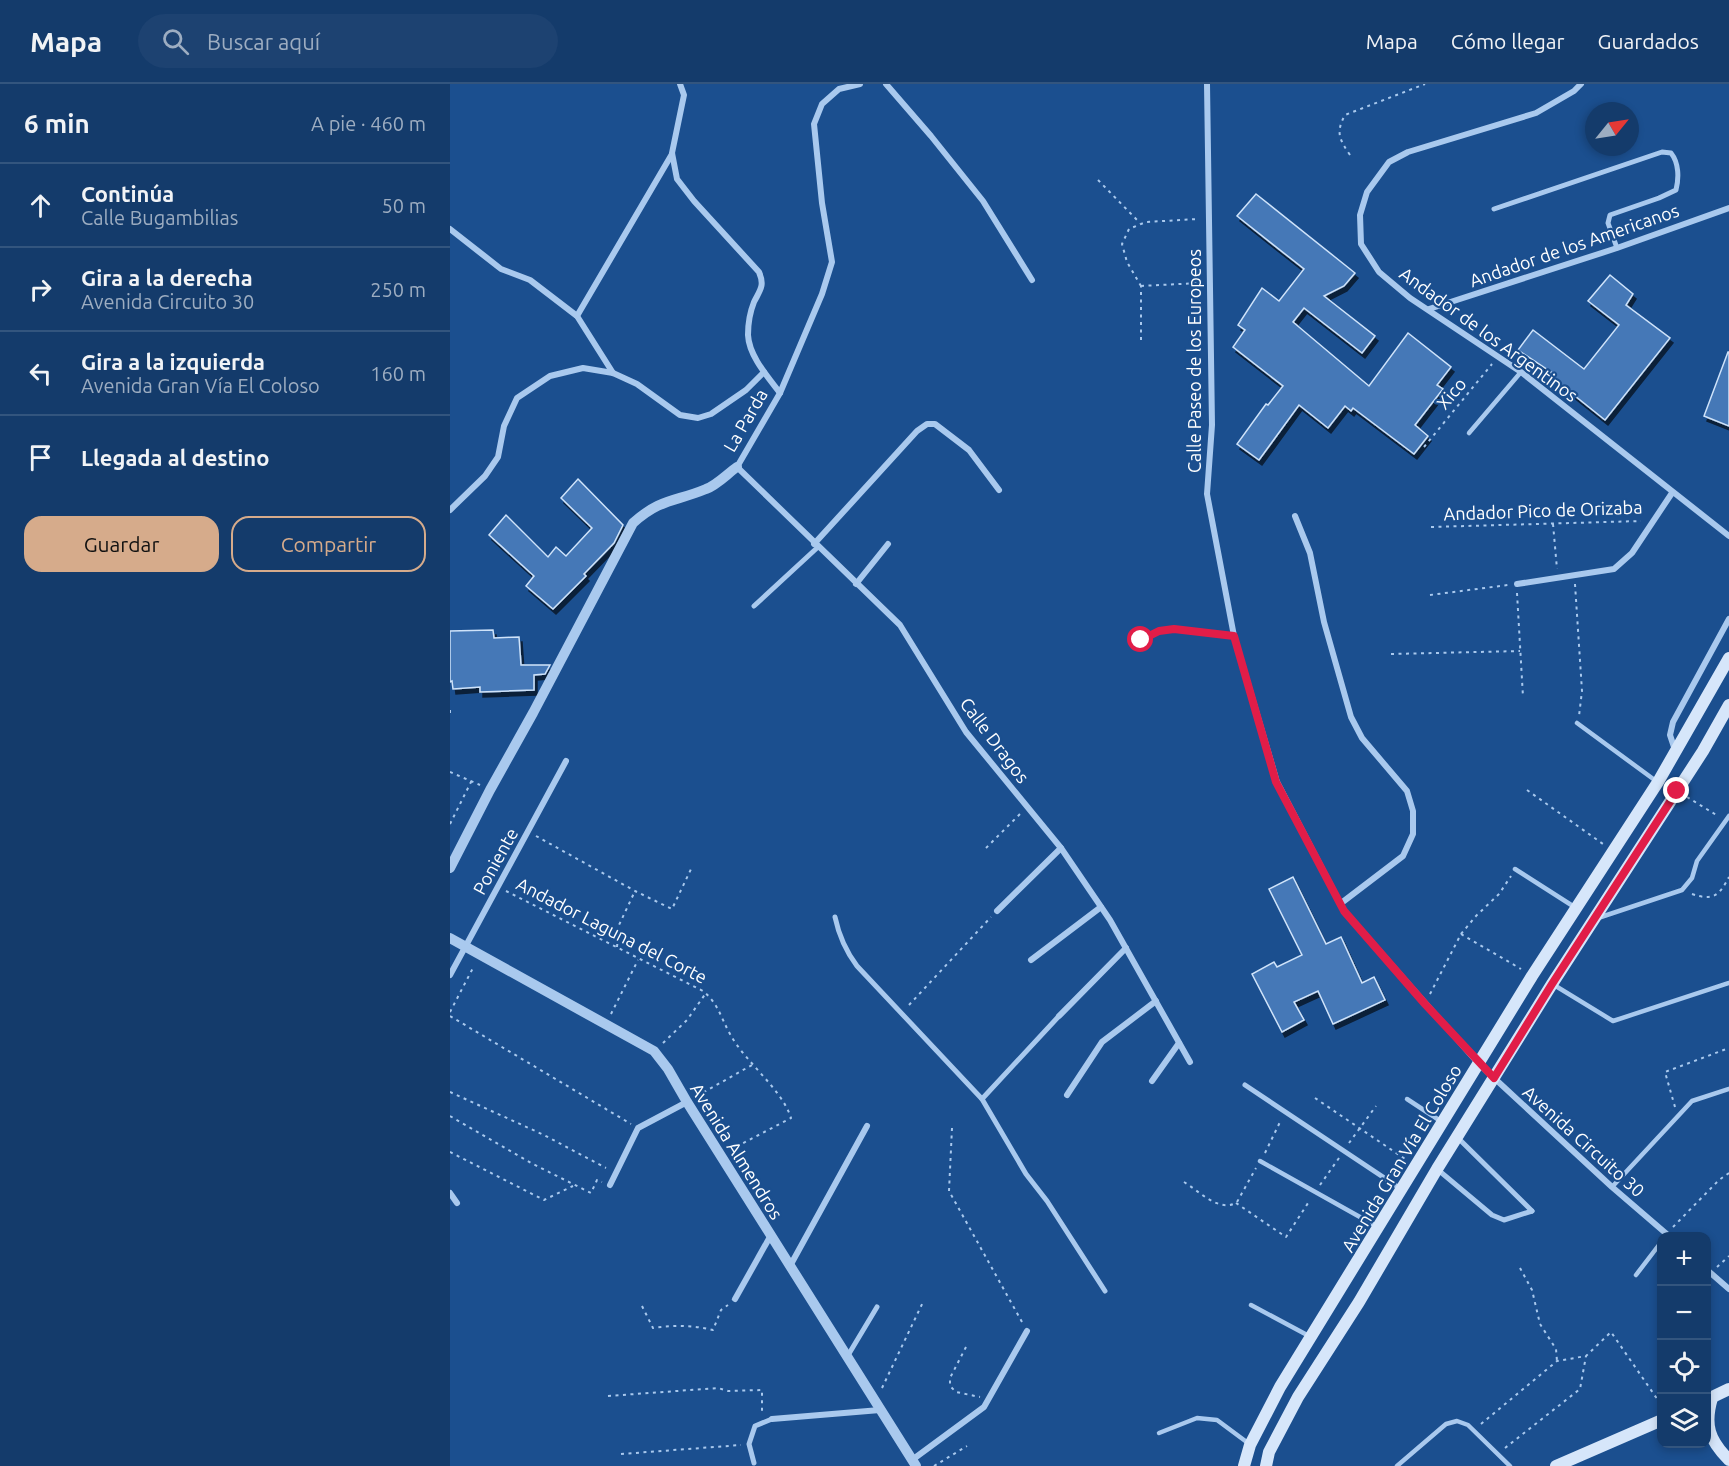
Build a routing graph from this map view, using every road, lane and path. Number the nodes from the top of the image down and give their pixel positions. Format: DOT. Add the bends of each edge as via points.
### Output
graph roads {
  1 [pos="680,84"];
  2 [pos="860,84"];
  3 [pos="886,84"];
  4 [pos="1207,84"];
  5 [pos="1425,84"];
  6 [pos="1581,84"];
  7 [pos="672,153"];
  8 [pos="1350,155"];
  9 [pos="1098,180"];
  10 [pos="1729,208"];
  11 [pos="1494,209"];
  12 [pos="1210,218"];
  13 [pos="1140,223"];
  14 [pos="450,229"];
  15 [pos="1617,248"];
  16 [pos="1032,280"];
  17 [pos="1209,283"];
  18 [pos="1141,286"];
  19 [pos="1429,309"];
  20 [pos="577,316"];
  21 [pos="1141,340"];
  22 [pos="1498,357"];
  23 [pos="764,372"];
  24 [pos="1521,372"];
  25 [pos="613,373"];
  26 [pos="780,393"];
  27 [pos="1469,433"];
  28 [pos="1424,447"];
  29 [pos="737,467"];
  30 [pos="999,490"];
  31 [pos="1672,493"];
  32 [pos="450,510"];
  33 [pos="1295,516"];
  34 [pos="1656,521"];
  35 [pos="1553,524"];
  36 [pos="1431,527"];
  37 [pos="1729,536"];
  38 [pos="888,544"];
  39 [pos="816,545"];
  40 [pos="1574,575"];
  41 [pos="1557,578"];
  42 [pos="856,584"];
  43 [pos="1516,584"];
  44 [pos="1430,595"];
  45 [pos="754,606"];
  46 [pos="1729,619"];
  47 [pos="1234,636"];
  48 [pos="1141,640"];
  49 [pos="1520,651"];
  50 [pos="1391,654"];
  51 [pos="1729,658"];
  52 [pos="1523,697"];
  53 [pos="1729,705"];
  54 [pos="1577,723"];
  55 [pos="1676,752"];
  56 [pos="566,761"];
  57 [pos="450,772"];
  58 [pos="472,780"];
  59 [pos="1658,782"];
  60 [pos="490,790"];
  61 [pos="1527,790"];
  62 [pos="1677,791"];
  63 [pos="1027,807"];
  64 [pos="1727,818"];
  65 [pos="450,824"];
  66 [pos="528,832"];
  67 [pos="986,848"];
  68 [pos="1061,848"];
  69 [pos="1614,851"];
  70 [pos="692,867"];
  71 [pos="450,868"];
  72 [pos="1515,869"];
  73 [pos="1729,877"];
  74 [pos="498,887"];
  75 [pos="1682,890"];
  76 [pos="634,891"];
  77 [pos="1340,904"];
  78 [pos="1101,907"];
  79 [pos="1577,908"];
  80 [pos="997,911"];
  81 [pos="834,917"];
  82 [pos="1595,920"];
  83 [pos="1461,934"];
  84 [pos="450,938"];
  85 [pos="464,947"];
  86 [pos="617,948"];
  87 [pos="1126,948"];
  88 [pos="480,956"];
  89 [pos="638,959"];
  90 [pos="1031,960"];
  91 [pos="450,975"];
  92 [pos="1532,976"];
  93 [pos="1729,982"];
  94 [pos="1552,984"];
  95 [pos="706,993"];
  96 [pos="1156,1001"];
  97 [pos="1425,1004"];
  98 [pos="450,1012"];
  99 [pos="903,1012"];
  100 [pos="1059,1016"];
  101 [pos="450,1017"];
  102 [pos="606,1024"];
  103 [pos="1179,1043"];
  104 [pos="1729,1048"];
  105 [pos="654,1051"];
  106 [pos="1190,1062"];
  107 [pos="1479,1064"];
  108 [pos="752,1065"];
  109 [pos="1494,1078"];
  110 [pos="1152,1081"];
  111 [pos="1245,1085"];
  112 [pos="1729,1089"];
  113 [pos="450,1092"];
  114 [pos="1067,1095"];
  115 [pos="1315,1098"];
  116 [pos="982,1099"];
  117 [pos="1407,1099"];
  118 [pos="687,1102"];
  119 [pos="450,1116"];
  120 [pos="1678,1116"];
  121 [pos="1443,1123"];
  122 [pos="867,1126"];
  123 [pos="638,1128"];
  124 [pos="952,1128"];
  125 [pos="1457,1137"];
  126 [pos="450,1152"];
  127 [pos="720,1155"];
  128 [pos="1260,1161"];
  129 [pos="1416,1167"];
  130 [pos="1437,1169"];
  131 [pos="616,1173"];
  132 [pos="1729,1173"];
  133 [pos="1184,1182"];
  134 [pos="575,1185"];
  135 [pos="610,1185"];
  136 [pos="1612,1187"];
  137 [pos="1402,1190"];
  138 [pos="1316,1192"];
  139 [pos="450,1193"];
  140 [pos="457,1203"];
  141 [pos="1379,1228"];
  142 [pos="1663,1232"];
  143 [pos="1671,1232"];
  144 [pos="771,1235"];
  145 [pos="1657,1248"];
  146 [pos="1729,1256"];
  147 [pos="790,1266"];
  148 [pos="1520,1268"];
  149 [pos="1711,1270"];
  150 [pos="1711,1273"];
  151 [pos="1636,1275"];
  152 [pos="1729,1289"];
  153 [pos="1105,1290"];
  154 [pos="735,1299"];
  155 [pos="924,1300"];
  156 [pos="1251,1305"];
  157 [pos="642,1306"];
  158 [pos="877,1307"];
  159 [pos="1027,1331"];
  160 [pos="1312,1337"];
  161 [pos="966,1347"];
  162 [pos="1586,1356"];
  163 [pos="847,1357"];
  164 [pos="1557,1361"];
  165 [pos="1729,1389"];
  166 [pos="608,1396"];
  167 [pos="1711,1398"];
  168 [pos="989,1399"];
  169 [pos="1657,1399"];
  170 [pos="878,1406"];
  171 [pos="772,1419"];
  172 [pos="763,1422"];
  173 [pos="1657,1422"];
  174 [pos="1473,1430"];
  175 [pos="1160,1433"];
  176 [pos="1711,1436"];
  177 [pos="750,1444"];
  178 [pos="1250,1445"];
  179 [pos="967,1446"];
  180 [pos="621,1454"];
  181 [pos="1497,1454"];
  182 [pos="1729,1460"];
  183 [pos="754,1463"];
  184 [pos="914,1463"];
  185 [pos="934,1466"];
  186 [pos="1244,1466"];
  187 [pos="1266,1466"];
  188 [pos="1397,1466"];
  189 [pos="1510,1466"];
  190 [pos="1556,1466"];
  1 -- 7 [label="street" via="684,95"];
  2 -- 26 [label="street, La Parda" via="839,89 822,104 814,123 832,262"];
  3 -- 16 [label="street" via="983,201"];
  4 -- 12 [label="street, Calle Paseo de los Europeos"];
  5 -- 8 [label="path" via="1345,115 1339,126 1341,140"];
  6 -- 19 [label="street, Andador de los Argentinos" via="1536,113 1408,152 1389,162 1367,192 1360,215 1361,244 1379,272"];
  7 -- 20 [label="street"];
  7 -- 23 [label="street" via="677,178 763,280 750,317 748,337"];
  9 -- 13 [label="path"];
  10 -- 15 [label="street, Andador de los Americanos"];
  11 -- 15 [label="street" via="1662,152 1671,153 1679,178 1676,189 1610,215 1608,223"];
  12 -- 13 [label="path"];
  12 -- 17 [label="street, Calle Paseo de los Europeos"];
  13 -- 18 [label="path" via="1129,229 1122,244"];
  14 -- 20 [label="street" via="501,269 530,280"];
  15 -- 19 [label="street, Andador de los Americanos"];
  17 -- 18 [label="path"];
  17 -- 47 [label="street, Calle Paseo de los Europeos" via="1212,425 1208,494"];
  18 -- 21 [label="path"];
  19 -- 22 [label="street, Andador de los Argentinos"];
  20 -- 25 [label="street"];
  22 -- 24 [label="street, Andador de los Argentinos"];
  22 -- 28 [label="path, Xico"];
  23 -- 25 [label="street" via="737,396 698,418 680,416 637,384"];
  23 -- 26 [label="street"];
  24 -- 27 [label="lane"];
  24 -- 31 [label="street, Andador de los Argentinos"];
  25 -- 32 [label="street" via="583,368 550,376 517,398 504,426 498,456 485,476"];
  26 -- 29 [label="street, La Parda"];
  29 -- 39 [label="street, Calle Dragos"];
  29 -- 60 [label="street, La Parda" via="708,489 648,509 633,523"];
  30 -- 39 [label="street" via="969,450 936,424 927,424 916,431"];
  31 -- 34 [label="street"];
  31 -- 37 [label="street, Andador de los Argentinos"];
  33 -- 77 [label="street" via="1310,553 1324,622 1351,717 1362,738 1407,791 1413,811 1413,834 1403,856"];
  34 -- 35 [label="path, Andador Pico de Orizaba"];
  34 -- 40 [label="street" via="1632,553 1614,569"];
  35 -- 36 [label="path, Andador Pico de Orizaba"];
  35 -- 41 [label="path"];
  38 -- 42 [label="street"];
  39 -- 42 [label="street, Calle Dragos"];
  39 -- 45 [label="street"];
  40 -- 41 [label="street"];
  40 -- 54 [label="path" via="1582,691"];
  41 -- 43 [label="street"];
  42 -- 63 [label="street, Calle Dragos" via="900,625 966,732"];
  43 -- 44 [label="path"];
  43 -- 49 [label="path"];
  46 -- 55 [label="street" via="1673,722 1670,735"];
  47 -- 48 [label="street" via="1174,629"];
  47 -- 77 [label="street, Avenida Circuito 30" via="1276,782"];
  49 -- 50 [label="path"];
  49 -- 52 [label="path"];
  51 -- 55 [label="main road, Avenida Gran Vía El Coloso"];
  53 -- 62 [label="main road, Avenida Gran Vía El Coloso"];
  54 -- 59 [label="lane"];
  55 -- 59 [label="main road, Avenida Gran Vía El Coloso"];
  56 -- 66 [label="street, Poniente"];
  57 -- 58 [label="path"];
  58 -- 60 [label="path"];
  58 -- 65 [label="path"];
  59 -- 69 [label="main road, Avenida Gran Vía El Coloso"];
  60 -- 71 [label="street, La Parda"];
  61 -- 69 [label="path"];
  62 -- 64 [label="path"];
  62 -- 82 [label="main road, Avenida Gran Vía El Coloso"];
  63 -- 67 [label="path"];
  63 -- 68 [label="street, Calle Dragos"];
  64 -- 75 [label="lane"];
  66 -- 74 [label="street, Poniente"];
  66 -- 76 [label="path"];
  68 -- 78 [label="street, Calle Dragos"];
  68 -- 80 [label="street"];
  69 -- 79 [label="main road, Avenida Gran Vía El Coloso"];
  70 -- 76 [label="path" via="672,909"];
  72 -- 79 [label="lane"];
  72 -- 83 [label="path" via="1499,894"];
  73 -- 75 [label="path" via="1714,896 1704,898"];
  74 -- 85 [label="street, Poniente"];
  74 -- 86 [label="path, Andador Laguna del Corte"];
  75 -- 82 [label="lane"];
  76 -- 86 [label="path" via="619,925"];
  77 -- 97 [label="street, Avenida Circuito 30"];
  78 -- 87 [label="street, Calle Dragos"];
  78 -- 90 [label="street"];
  79 -- 92 [label="main road, Avenida Gran Vía El Coloso"];
  80 -- 99 [label="path"];
  81 -- 99 [label="street" via="846,951"];
  82 -- 94 [label="main road, Avenida Gran Vía El Coloso"];
  83 -- 92 [label="path"];
  83 -- 97 [label="path"];
  84 -- 85 [label="street, Avenida Almendros"];
  85 -- 88 [label="street, Avenida Almendros"];
  85 -- 91 [label="street, Poniente"];
  86 -- 89 [label="path, Andador Laguna del Corte"];
  87 -- 96 [label="street, Calle Dragos"];
  87 -- 100 [label="street"];
  88 -- 98 [label="path"];
  88 -- 102 [label="street, Avenida Almendros"];
  89 -- 95 [label="path, Andador Laguna del Corte"];
  89 -- 102 [label="path"];
  92 -- 107 [label="main road, Avenida Gran Vía El Coloso"];
  93 -- 94 [label="lane" via="1613,1021"];
  94 -- 109 [label="main road, Avenida Gran Vía El Coloso"];
  95 -- 105 [label="path" via="687,1020"];
  95 -- 108 [label="path, Andador Laguna del Corte"];
  96 -- 103 [label="street, Calle Dragos"];
  96 -- 114 [label="street" via="1102,1042"];
  97 -- 107 [label="street, Avenida Circuito 30"];
  99 -- 116 [label="street"];
  100 -- 116 [label="street"];
  101 -- 123 [label="path"];
  102 -- 105 [label="street, Avenida Almendros"];
  103 -- 106 [label="street, Calle Dragos"];
  103 -- 110 [label="street"];
  104 -- 120 [label="path" via="1665,1072"];
  105 -- 118 [label="street, Avenida Almendros"];
  107 -- 109 [label="street, Avenida Circuito 30"];
  107 -- 121 [label="main road, Avenida Gran Vía El Coloso"];
  108 -- 118 [label="path"];
  108 -- 127 [label="path, Andador Laguna del Corte" via="783,1102 791,1118"];
  109 -- 125 [label="main road, Avenida Gran Vía El Coloso"];
  109 -- 136 [label="street, Avenida Circuito 30"];
  111 -- 137 [label="street"];
  112 -- 120 [label="lane" via="1692,1101"];
  113 -- 131 [label="path"];
  115 -- 129 [label="path"];
  116 -- 153 [label="street" via="1026,1174"];
  117 -- 121 [label="lane"];
  118 -- 123 [label="street"];
  118 -- 127 [label="street, Avenida Almendros"];
  119 -- 134 [label="path"];
  120 -- 136 [label="lane"];
  121 -- 129 [label="main road, Avenida Gran Vía El Coloso"];
  122 -- 147 [label="street"];
  123 -- 131 [label="street"];
  124 -- 159 [label="path" via="949,1191"];
  125 -- 130 [label="main road, Avenida Gran Vía El Coloso"];
  125 -- 130 [label="street" via="1532,1211 1504,1220 1492,1215"];
  126 -- 134 [label="path" via="544,1200"];
  127 -- 144 [label="street, Avenida Almendros"];
  128 -- 138 [label="lane"];
  129 -- 137 [label="main road, Avenida Gran Vía El Coloso"];
  130 -- 187 [label="main road, Avenida Gran Vía El Coloso" via="1298,1397 1269,1452"];
  131 -- 135 [label="street"];
  132 -- 143 [label="path"];
  133 -- 138 [label="path" via="1220,1205 1229,1207 1236,1203 1286,1237"];
  134 -- 135 [label="path" via="591,1193 597,1180"];
  136 -- 142 [label="street, Avenida Circuito 30"];
  137 -- 141 [label="main road, Avenida Gran Vía El Coloso"];
  138 -- 141 [label="lane"];
  139 -- 140 [label="street"];
  141 -- 160 [label="main road, Avenida Gran Vía El Coloso"];
  144 -- 147 [label="street, Avenida Almendros"];
  144 -- 154 [label="street"];
  145 -- 151 [label="lane"];
  146 -- 149 [label="path"];
  147 -- 163 [label="street, Avenida Almendros"];
  148 -- 164 [label="path" via="1532,1290 1540,1324 1556,1349"];
  150 -- 152 [label="street"];
  154 -- 157 [label="path" via="722,1310 713,1330 653,1328"];
  155 -- 170 [label="path"];
  156 -- 160 [label="lane"];
  158 -- 163 [label="street"];
  159 -- 168 [label="street"];
  160 -- 178 [label="main road, Avenida Gran Vía El Coloso"];
  161 -- 168 [label="path" via="950,1378 950,1386 956,1392"];
  162 -- 164 [label="path"];
  162 -- 169 [label="path" via="1611,1332"];
  162 -- 181 [label="path" via="1580,1389"];
  163 -- 170 [label="street, Avenida Almendros"];
  164 -- 174 [label="path"];
  165 -- 167 [label="main road"];
  166 -- 172 [label="path" via="718,1388 762,1390"];
  168 -- 184 [label="street"];
  170 -- 171 [label="street"];
  170 -- 184 [label="street, Avenida Almendros"];
  171 -- 172 [label="street"];
  172 -- 177 [label="street" via="755,1426"];
  173 -- 190 [label="main road"];
  174 -- 181 [label="lane"];
  174 -- 188 [label="lane" via="1457,1421 1446,1424"];
  175 -- 178 [label="lane" via="1197,1418 1217,1420"];
  176 -- 182 [label="main road"];
  177 -- 180 [label="path"];
  177 -- 183 [label="street"];
  178 -- 186 [label="main road, Avenida Gran Vía El Coloso"];
  179 -- 185 [label="path"];
  181 -- 189 [label="lane"];
}
